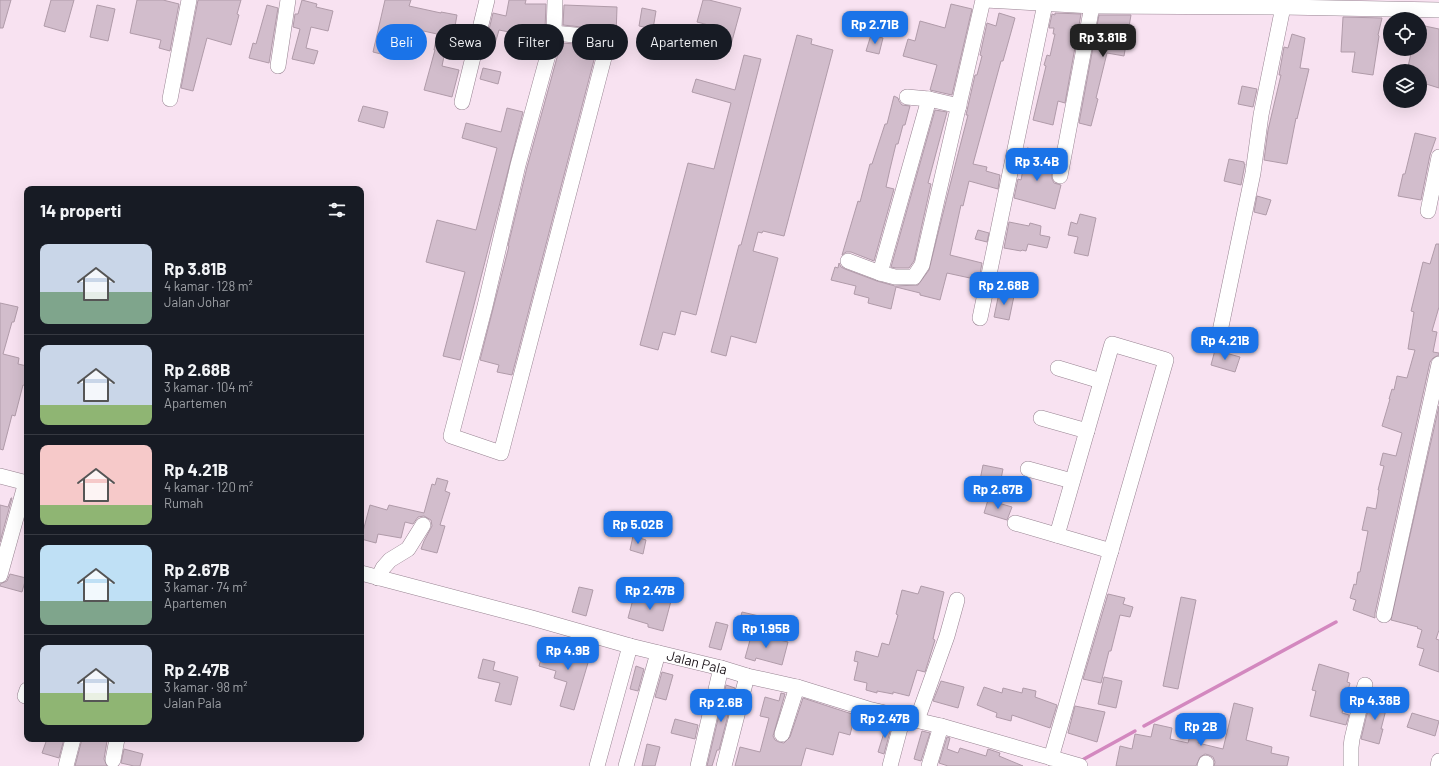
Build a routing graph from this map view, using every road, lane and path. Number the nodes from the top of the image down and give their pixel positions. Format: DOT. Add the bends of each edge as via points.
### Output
graph roads {
  1 [pos="189,0"];
  2 [pos="288,0"];
  3 [pos="487,0"];
  4 [pos="555,0"];
  5 [pos="984,0"];
  6 [pos="1131,3"];
  7 [pos="1252,3"];
  8 [pos="1044,4"];
  9 [pos="1092,6"];
  10 [pos="1283,7"];
  11 [pos="1439,10"];
  12 [pos="554,24"];
  13 [pos="554,33"];
  14 [pos="278,66"];
  15 [pos="907,97"];
  16 [pos="170,99"];
  17 [pos="929,99"];
  18 [pos="462,102"];
  19 [pos="959,106"];
  20 [pos="1439,157"];
  21 [pos="1060,176"];
  22 [pos="1428,211"];
  23 [pos="848,261"];
  24 [pos="880,273"];
  25 [pos="980,318"];
  26 [pos="1218,341"];
  27 [pos="1439,364"];
  28 [pos="1058,368"];
  29 [pos="1101,381"];
  30 [pos="1041,418"];
  31 [pos="1432,428"];
  32 [pos="1087,431"];
  33 [pos="1028,469"];
  34 [pos="0,476"];
  35 [pos="1072,481"];
  36 [pos="24,482"];
  37 [pos="24,490"];
  38 [pos="1015,523"];
  39 [pos="423,525"];
  40 [pos="1056,535"];
  41 [pos="1111,550"];
  42 [pos="364,574"];
  43 [pos="0,575"];
  44 [pos="378,578"];
  45 [pos="957,600"];
  46 [pos="1384,615"];
  47 [pos="630,646"];
  48 [pos="658,653"];
  49 [pos="721,668"];
  50 [pos="747,676"];
  51 [pos="1366,685"];
  52 [pos="797,687"];
  53 [pos="910,719"];
  54 [pos="941,726"];
  55 [pos="782,734"];
  56 [pos="72,742"];
  57 [pos="116,742"];
  58 [pos="1051,758"];
  59 [pos="113,760"];
  60 [pos="1439,761"];
  61 [pos="66,766"];
  62 [pos="597,766"];
  63 [pos="626,766"];
  64 [pos="698,766"];
  65 [pos="724,766"];
  66 [pos="890,766"];
  67 [pos="929,766"];
  68 [pos="1080,766"];
  69 [pos="1351,766"];
  70 [pos="1438,766"];
  1 -- 16 [label="street"];
  2 -- 14 [label="street"];
  3 -- 18 [label="street"];
  4 -- 12 [label="street"];
  5 -- 8 [label="street"];
  5 -- 19 [label="street"];
  6 -- 7 [label="street"];
  6 -- 9 [label="street"];
  7 -- 10 [label="street"];
  8 -- 9 [label="street"];
  8 -- 25 [label="street"];
  9 -- 21 [label="street"];
  10 -- 11 [label="street"];
  10 -- 26 [label="street" via="1261,115 1253,173"];
  13 -- 13 [label="street" via="482,305 451,436 501,454 606,50 598,47 598,39 595,37"];
  15 -- 17 [label="street"];
  17 -- 19 [label="street"];
  17 -- 24 [label="street"];
  19 -- 24 [label="street" via="922,265 917,275 911,278"];
  20 -- 22 [label="street"];
  23 -- 24 [label="street"];
  27 -- 31 [label="street"];
  28 -- 29 [label="street"];
  29 -- 32 [label="street"];
  29 -- 41 [label="street" via="1112,344 1166,360"];
  30 -- 32 [label="street"];
  31 -- 46 [label="street"];
  32 -- 35 [label="street"];
  33 -- 35 [label="street"];
  34 -- 36 [label="street"];
  35 -- 40 [label="street"];
  37 -- 43 [label="street"];
  38 -- 40 [label="street"];
  39 -- 44 [label="street" via="408,549 390,560"];
  40 -- 41 [label="street"];
  41 -- 58 [label="street"];
  42 -- 44 [label="street, Jalan Pala"];
  44 -- 47 [label="street, Jalan Pala"];
  45 -- 53 [label="street" via="947,636"];
  47 -- 48 [label="street, Jalan Pala"];
  47 -- 62 [label="street"];
  48 -- 49 [label="street, Jalan Pala"];
  48 -- 63 [label="street"];
  49 -- 50 [label="street, Jalan Pala"];
  49 -- 64 [label="street"];
  50 -- 52 [label="street, Jalan Pala"];
  50 -- 65 [label="street"];
  51 -- 69 [label="street" via="1352,739"];
  52 -- 53 [label="street, Jalan Pala"];
  52 -- 55 [label="street"];
  53 -- 54 [label="street, Jalan Pala"];
  53 -- 66 [label="street"];
  54 -- 58 [label="street, Jalan Pala"];
  54 -- 67 [label="street"];
  56 -- 61 [label="street"];
  57 -- 59 [label="street"];
  58 -- 68 [label="street, Jalan Pala"];
  60 -- 70 [label="street"];
}
